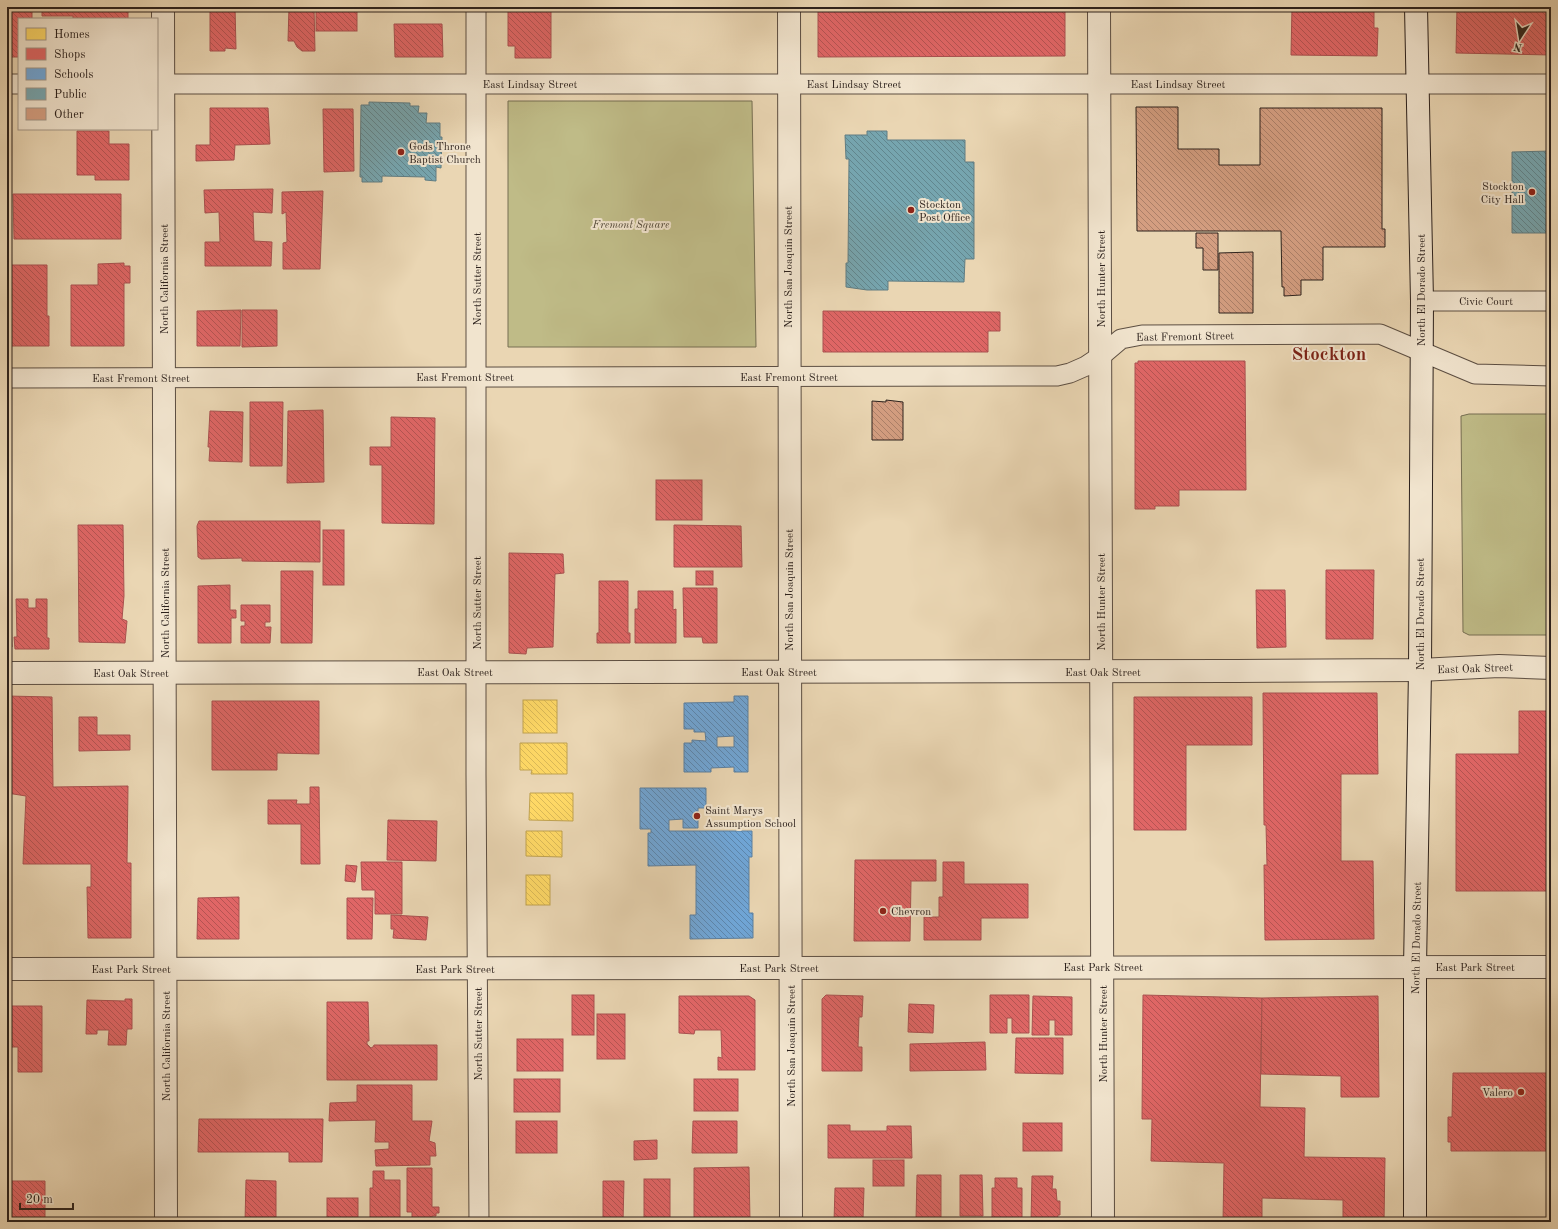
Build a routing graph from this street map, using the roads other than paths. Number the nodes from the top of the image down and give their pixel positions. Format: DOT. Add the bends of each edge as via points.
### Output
graph roads {
  1 [pos="163,7"];
  2 [pos="476,7"];
  3 [pos="789,7"];
  4 [pos="1099,7"];
  5 [pos="1416,7"];
  6 [pos="7,84"];
  7 [pos="18,84"];
  8 [pos="160,84"];
  9 [pos="476,84"];
  10 [pos="788,84"];
  11 [pos="1100,84"];
  12 [pos="1416,84"];
  13 [pos="1551,84"];
  14 [pos="1422,301"];
  15 [pos="1551,301"];
  16 [pos="1421,352"];
  17 [pos="1101,356"];
  18 [pos="1551,376"];
  19 [pos="789,377"];
  20 [pos="7,378"];
  21 [pos="164,378"];
  22 [pos="477,378"];
  23 [pos="1551,668"];
  24 [pos="1420,670"];
  25 [pos="477,672"];
  26 [pos="789,672"];
  27 [pos="1101,672"];
  28 [pos="7,673"];
  29 [pos="165,674"];
  30 [pos="1102,967"];
  31 [pos="1551,967"];
  32 [pos="791,968"];
  33 [pos="1415,968"];
  34 [pos="7,969"];
  35 [pos="166,969"];
  36 [pos="478,969"];
  37 [pos="166,1222"];
  38 [pos="479,1222"];
  39 [pos="791,1222"];
  40 [pos="1103,1222"];
  41 [pos="1416,1222"];
  1 -- 8 [label="street, North California Street"];
  2 -- 9 [label="street, North Sutter Street"];
  3 -- 10 [label="street, North San Joaquin Street"];
  4 -- 11 [label="street, North Hunter Street"];
  5 -- 12 [label="street, North El Dorado Street"];
  6 -- 7 [label="street"];
  8 -- 9 [label="street, East Lindsay Street"];
  8 -- 21 [label="street, North California Street"];
  9 -- 10 [label="street, East Lindsay Street"];
  9 -- 22 [label="street, North Sutter Street"];
  10 -- 11 [label="street, East Lindsay Street"];
  10 -- 19 [label="street, North San Joaquin Street"];
  11 -- 12 [label="street, East Lindsay Street"];
  11 -- 17 [label="street, North Hunter Street"];
  12 -- 13 [label="street, East Lindsay Street"];
  12 -- 14 [label="street, North El Dorado Street"];
  14 -- 15 [label="street, Civic Court"];
  14 -- 16 [label="street, North El Dorado Street"];
  16 -- 17 [label="street, East Fremont Street" via="1380,334 1142,335 1121,339"];
  16 -- 18 [label="street, East Fremont Street" via="1475,374"];
  16 -- 24 [label="street, North El Dorado Street"];
  17 -- 19 [label="street, East Fremont Street" via="1070,374 1057,376"];
  17 -- 27 [label="street, North Hunter Street"];
  19 -- 22 [label="street, East Fremont Street"];
  19 -- 26 [label="street, North San Joaquin Street"];
  20 -- 21 [label="street, East Fremont Street"];
  21 -- 22 [label="street, East Fremont Street"];
  21 -- 29 [label="street, North California Street"];
  22 -- 25 [label="street, North Sutter Street"];
  23 -- 24 [label="street, East Oak Street" via="1499,666"];
  24 -- 27 [label="street, East Oak Street"];
  24 -- 33 [label="street, North El Dorado Street"];
  25 -- 26 [label="street, East Oak Street"];
  25 -- 29 [label="street, East Oak Street"];
  25 -- 36 [label="street, North Sutter Street"];
  26 -- 27 [label="street, East Oak Street"];
  26 -- 32 [label="street, North San Joaquin Street"];
  27 -- 30 [label="street, North Hunter Street"];
  28 -- 29 [label="street, East Oak Street"];
  29 -- 35 [label="street, North California Street"];
  30 -- 32 [label="street, East Park Street"];
  30 -- 33 [label="street, East Park Street"];
  30 -- 40 [label="street, North Hunter Street"];
  31 -- 33 [label="street, East Park Street"];
  32 -- 36 [label="street, East Park Street"];
  32 -- 39 [label="street, North San Joaquin Street"];
  33 -- 41 [label="street, North El Dorado Street"];
  34 -- 35 [label="street, East Park Street"];
  35 -- 36 [label="street, East Park Street"];
  35 -- 37 [label="street, North California Street"];
  36 -- 38 [label="street, North Sutter Street"];
}
